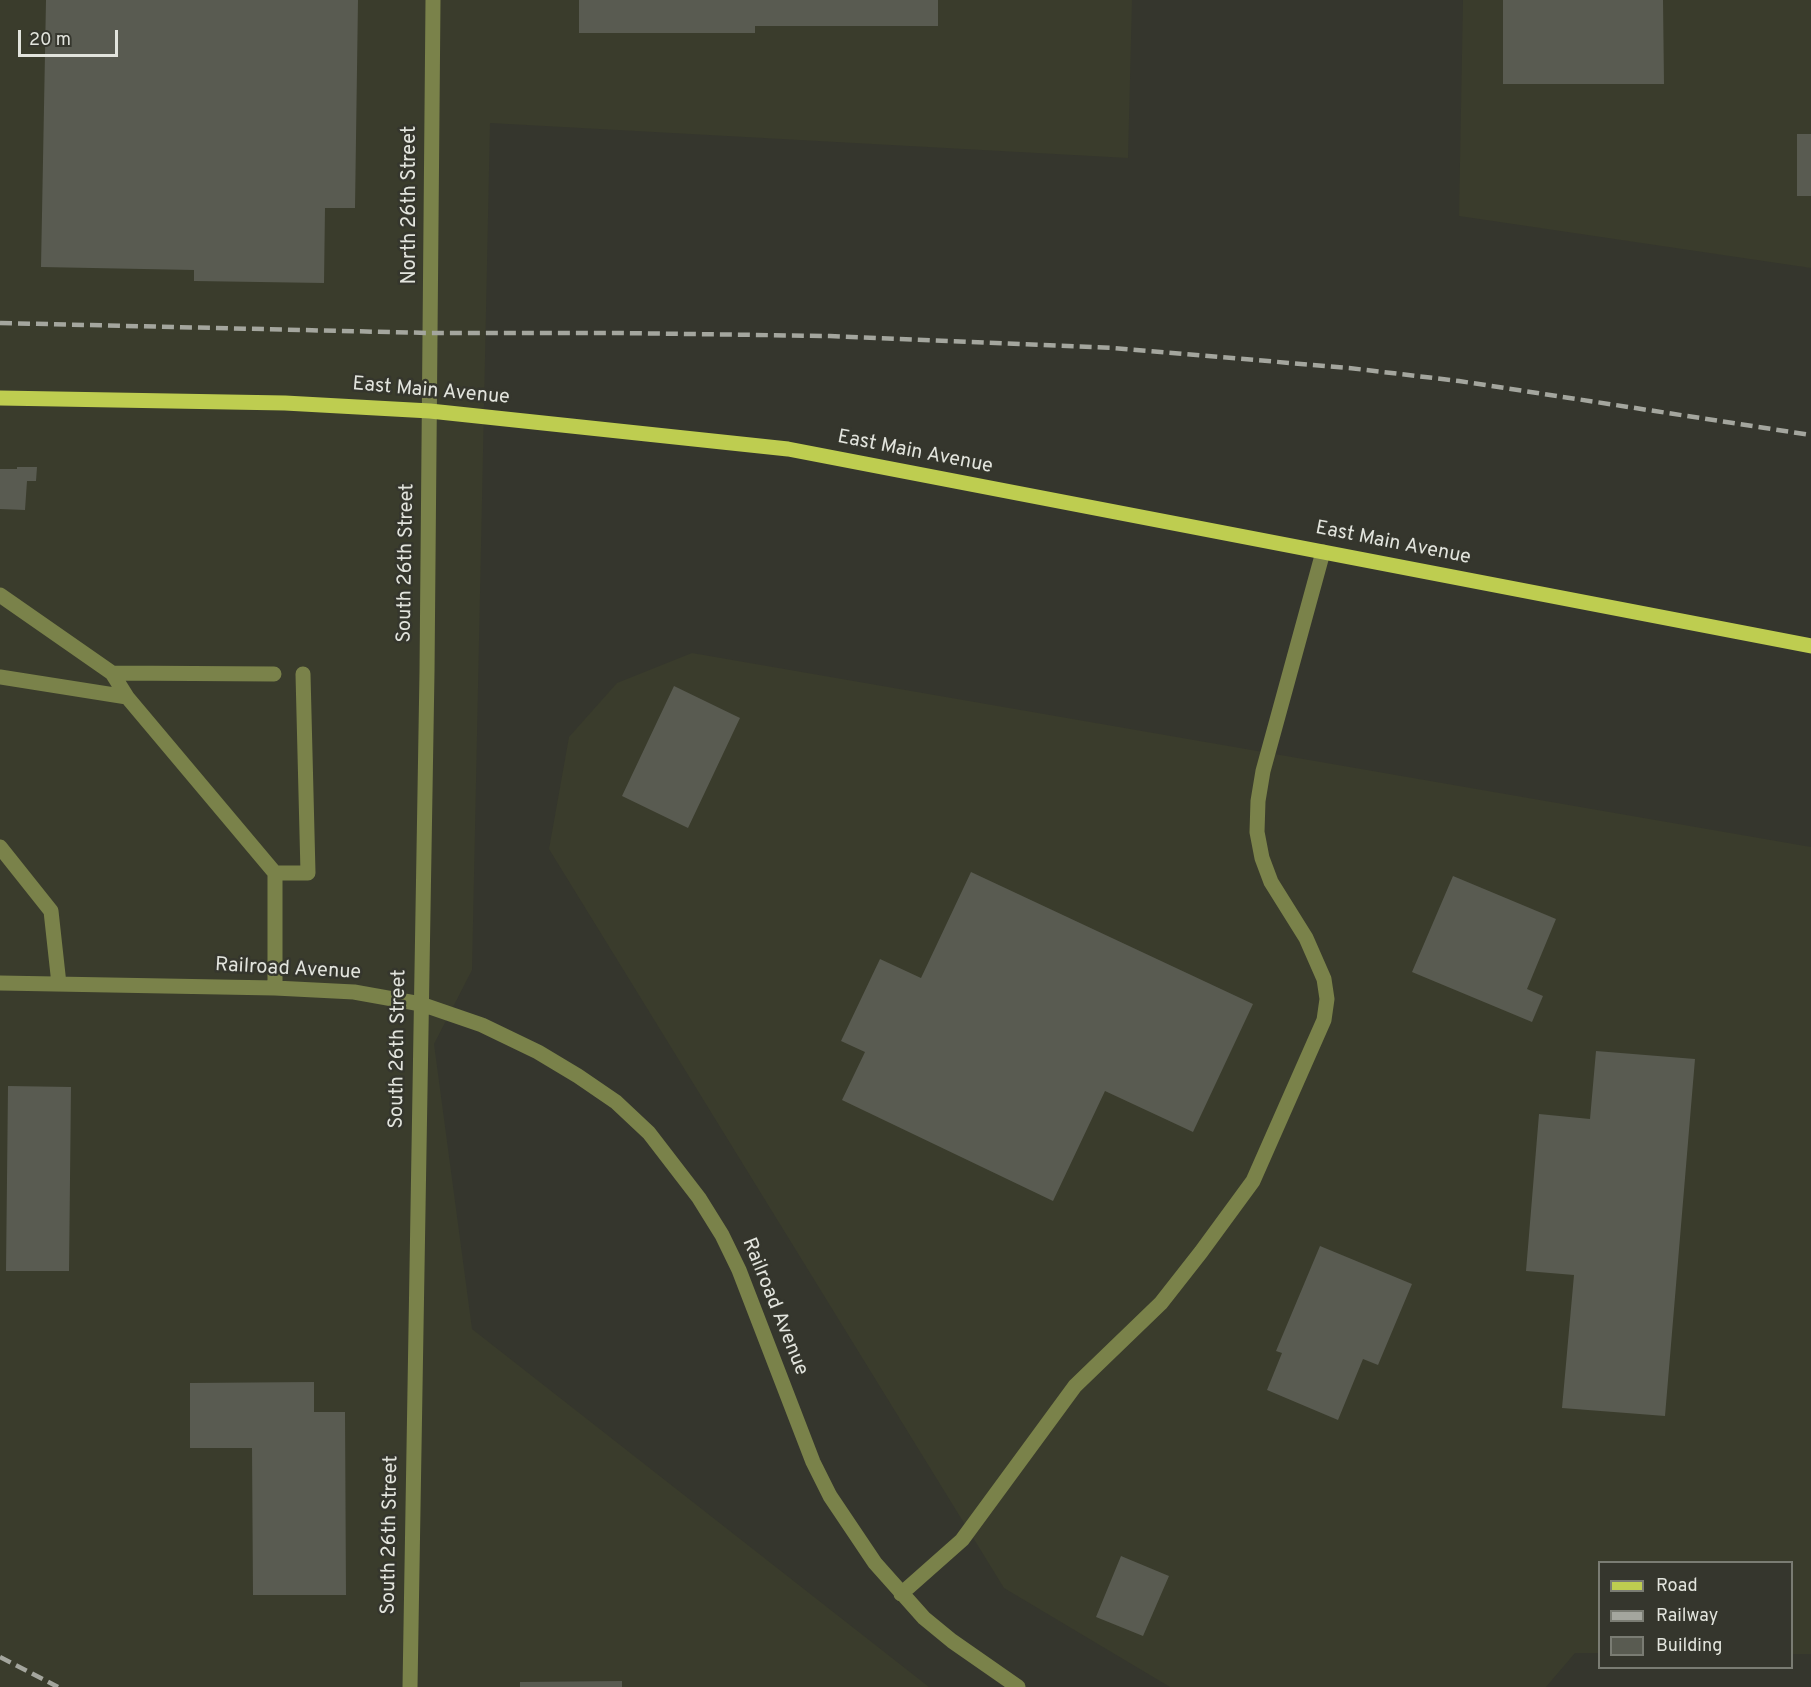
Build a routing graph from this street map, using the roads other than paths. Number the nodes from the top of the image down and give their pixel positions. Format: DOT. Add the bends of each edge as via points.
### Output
graph roads {
  1 [pos="433,0"];
  2 [pos="0,398"];
  3 [pos="430,411"];
  4 [pos="1323,552"];
  5 [pos="0,595"];
  6 [pos="1811,646"];
  7 [pos="112,673"];
  8 [pos="303,674"];
  9 [pos="274,675"];
  10 [pos="0,677"];
  11 [pos="127,697"];
  12 [pos="0,847"];
  13 [pos="275,873"];
  14 [pos="0,983"];
  15 [pos="59,984"];
  16 [pos="275,988"];
  17 [pos="421,1004"];
  18 [pos="901,1594"];
  19 [pos="410,1687"];
  20 [pos="1018,1687"];
  1 -- 3 [label="street, North 26th Street"];
  2 -- 3 [label="main road, East Main Avenue" via="248,402"];
  3 -- 4 [label="main road, East Main Avenue" via="788,449"];
  3 -- 17 [label="street, South 26th Street"];
  4 -- 6 [label="main road, East Main Avenue"];
  4 -- 18 [label="street" via="1263,771 1257,832 1271,882 1306,938 1324,979 1328,999 1324,1020 1253,1181 1201,1252 1161,1303 1075,1386 962,1540"];
  5 -- 7 [label="street"];
  7 -- 9 [label="street"];
  7 -- 11 [label="street"];
  8 -- 13 [label="street" via="308,873"];
  10 -- 11 [label="street"];
  11 -- 13 [label="street"];
  12 -- 15 [label="street" via="51,911"];
  13 -- 16 [label="street"];
  14 -- 15 [label="street, Railroad Avenue"];
  15 -- 16 [label="street, Railroad Avenue"];
  16 -- 17 [label="street, Railroad Avenue" via="354,992"];
  17 -- 18 [label="street, Railroad Avenue" via="482,1025 538,1052 616,1102 656,1142 699,1198 735,1261 798,1426 830,1496"];
  17 -- 19 [label="street, South 26th Street"];
  18 -- 20 [label="street, Railroad Avenue" via="952,1641"];
}
